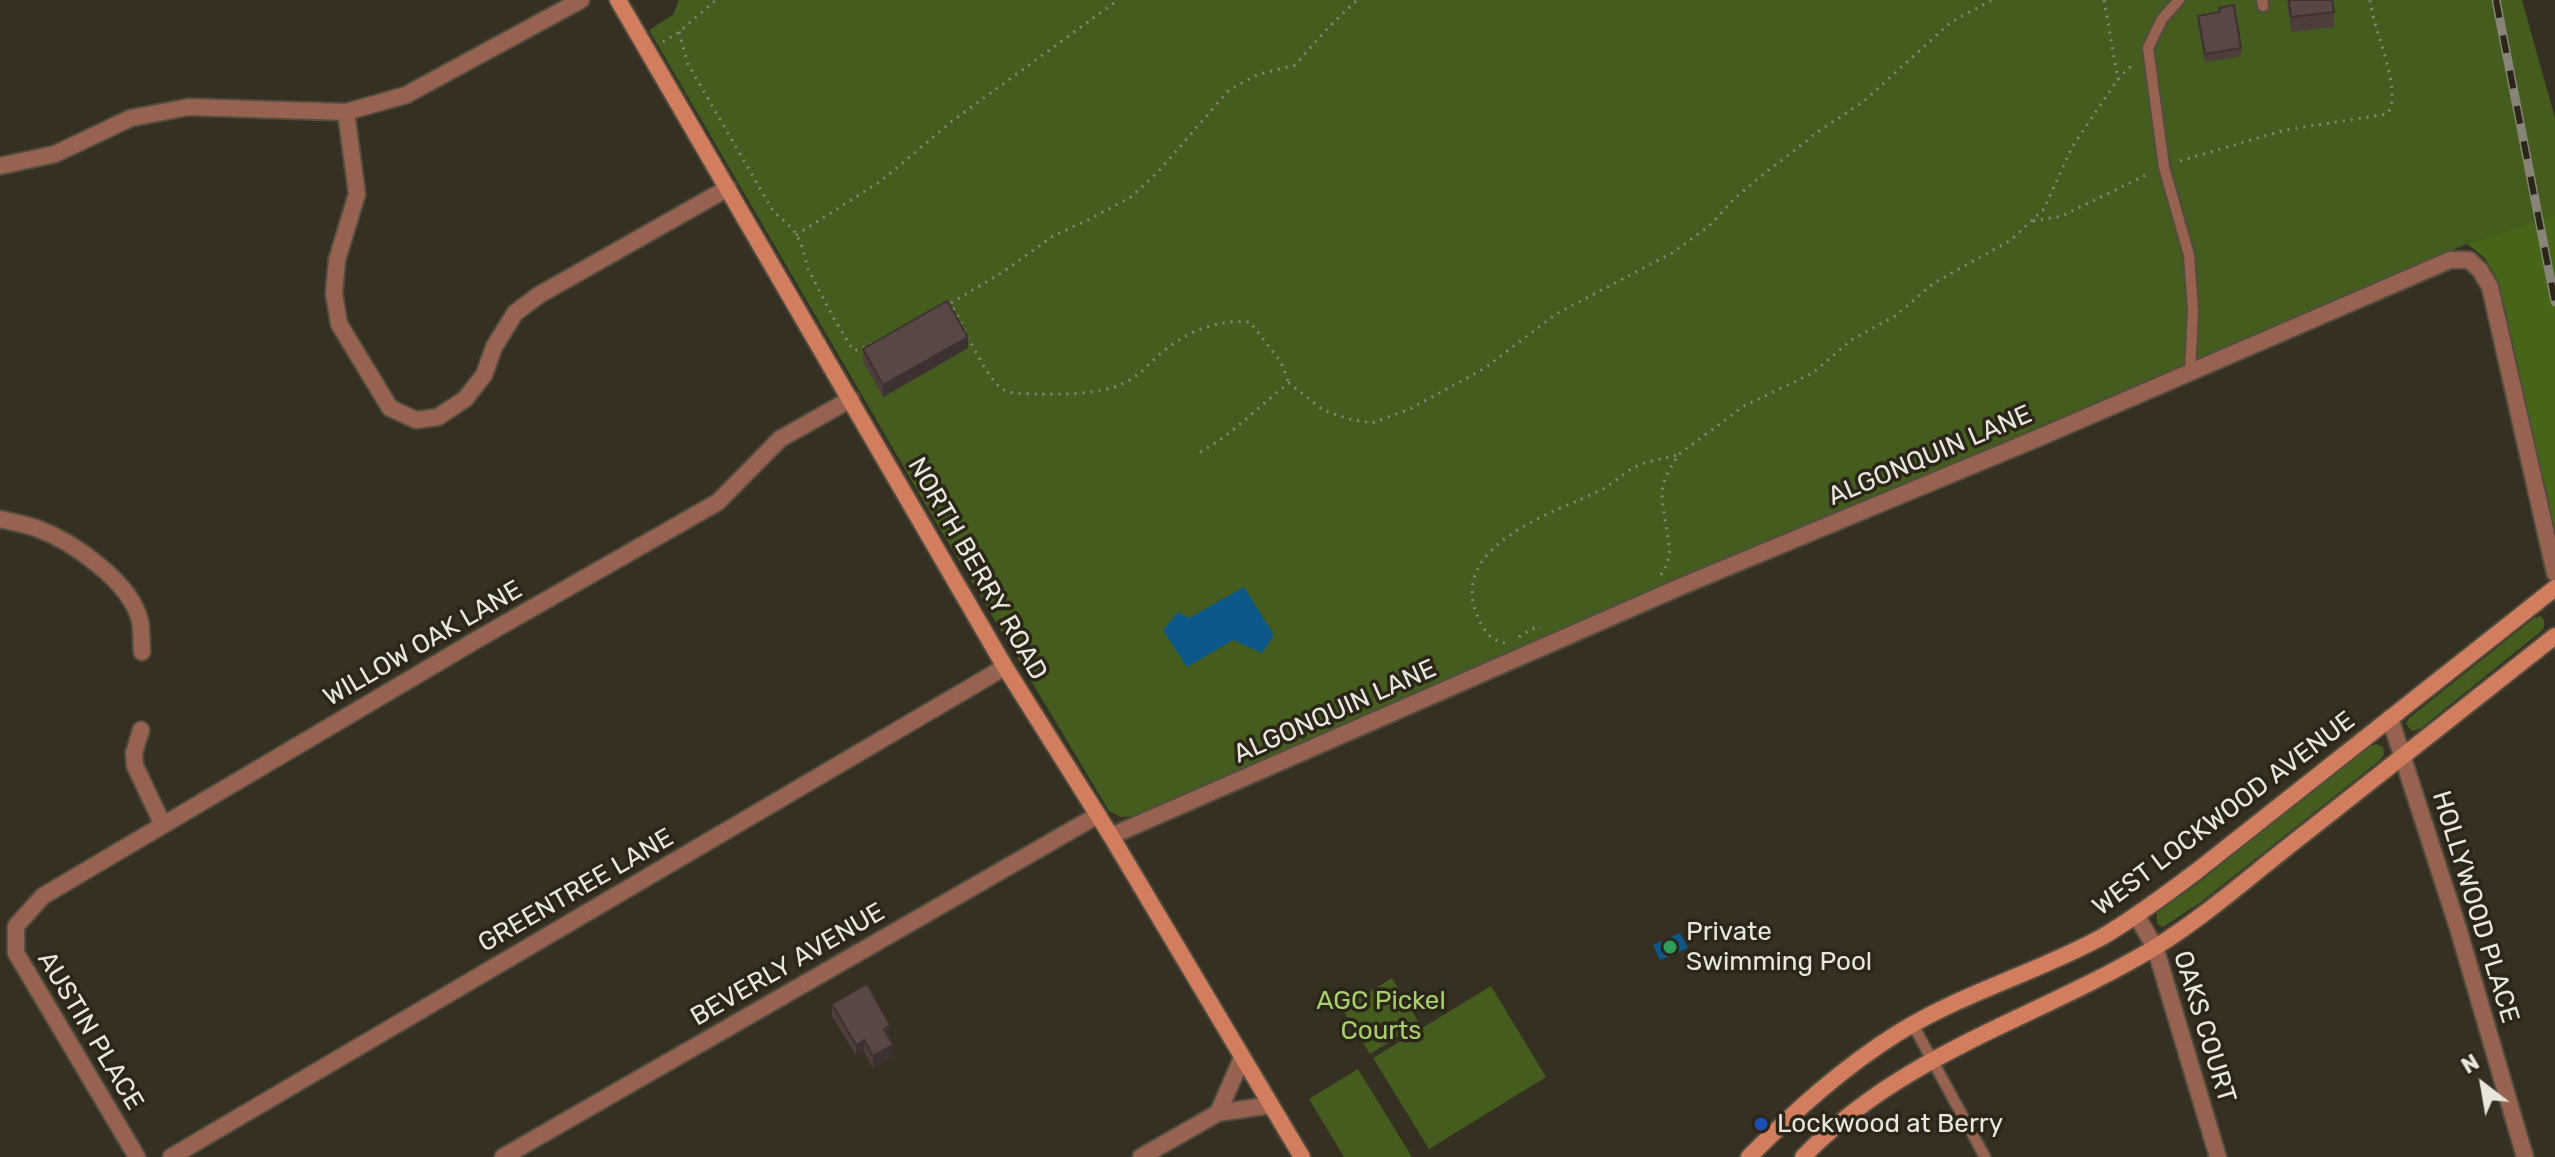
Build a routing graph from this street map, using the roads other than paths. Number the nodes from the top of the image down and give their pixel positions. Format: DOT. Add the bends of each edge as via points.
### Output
graph roads {
  1 [pos="581,0"];
  2 [pos="618,0"];
  3 [pos="2179,0"];
  4 [pos="346,112"];
  5 [pos="0,166"];
  6 [pos="728,188"];
  7 [pos="2190,373"];
  8 [pos="851,399"];
  9 [pos="0,519"];
  10 [pos="2555,573"];
  11 [pos="2555,588"];
  12 [pos="2555,636"];
  13 [pos="142,652"];
  14 [pos="1005,667"];
  15 [pos="2390,718"];
  16 [pos="141,730"];
  17 [pos="2403,757"];
  18 [pos="1098,815"];
  19 [pos="163,825"];
  20 [pos="1111,836"];
  21 [pos="2136,915"];
  22 [pos="16,926"];
  23 [pos="2155,947"];
  24 [pos="1913,1025"];
  25 [pos="1242,1058"];
  26 [pos="1932,1059"];
  27 [pos="1271,1105"];
  28 [pos="1218,1113"];
  29 [pos="137,1157"];
  30 [pos="171,1157"];
  31 [pos="503,1157"];
  32 [pos="1141,1157"];
  33 [pos="1302,1157"];
  34 [pos="1749,1157"];
  35 [pos="1803,1157"];
  36 [pos="1985,1157"];
  37 [pos="2218,1157"];
  38 [pos="2525,1157"];
  1 -- 4 [label="street" via="406,95"];
  2 -- 6 [label="main road, NORTH BERRY ROAD"];
  3 -- 7 [label="lane" via="2148,48 2164,167 2189,255"];
  4 -- 5 [label="street" via="189,107 131,118 55,154"];
  4 -- 6 [label="street" via="357,194 337,260 334,293 339,324 390,408 416,420 438,417 465,399 484,375 515,313 539,295"];
  6 -- 8 [label="main road, NORTH BERRY ROAD"];
  7 -- 10 [label="street, ALGONQUIN LANE" via="2450,260 2469,260 2490,287"];
  7 -- 20 [label="street, ALGONQUIN LANE" via="1682,586"];
  8 -- 14 [label="main road, NORTH BERRY ROAD"];
  8 -- 19 [label="street, WILLOW OAK LANE" via="780,439 718,502"];
  9 -- 13 [label="street" via="38,529 104,569 140,619"];
  11 -- 15 [label="main road, WEST LOCKWOOD AVENUE"];
  12 -- 17 [label="main road"];
  14 -- 18 [label="main road, NORTH BERRY ROAD"];
  14 -- 30 [label="street, GREENTREE LANE"];
  15 -- 17 [label="street, HOLLYWOOD PLACE"];
  15 -- 21 [label="main road, WEST LOCKWOOD AVENUE"];
  16 -- 19 [label="street" via="135,766"];
  17 -- 23 [label="main road"];
  17 -- 38 [label="street, HOLLYWOOD PLACE"];
  18 -- 20 [label="main road, NORTH BERRY ROAD"];
  18 -- 31 [label="street, BEVERLY AVENUE"];
  19 -- 22 [label="street, WILLOW OAK LANE" via="43,896"];
  20 -- 25 [label="main road, NORTH BERRY ROAD"];
  21 -- 23 [label="street, OAKS COURT"];
  21 -- 24 [label="main road, WEST LOCKWOOD AVENUE" via="2065,955"];
  22 -- 29 [label="street, AUSTIN PLACE" via="16,953"];
  23 -- 26 [label="main road"];
  23 -- 37 [label="street, OAKS COURT"];
  24 -- 26 [label="lane"];
  24 -- 34 [label="main road, WEST LOCKWOOD AVENUE" via="1806,1100"];
  25 -- 27 [label="main road, NORTH BERRY ROAD"];
  25 -- 28 [label="street"];
  26 -- 35 [label="main road" via="1871,1097"];
  26 -- 36 [label="lane"];
  27 -- 28 [label="street"];
  27 -- 33 [label="main road, NORTH BERRY ROAD"];
  28 -- 32 [label="street"];
}
